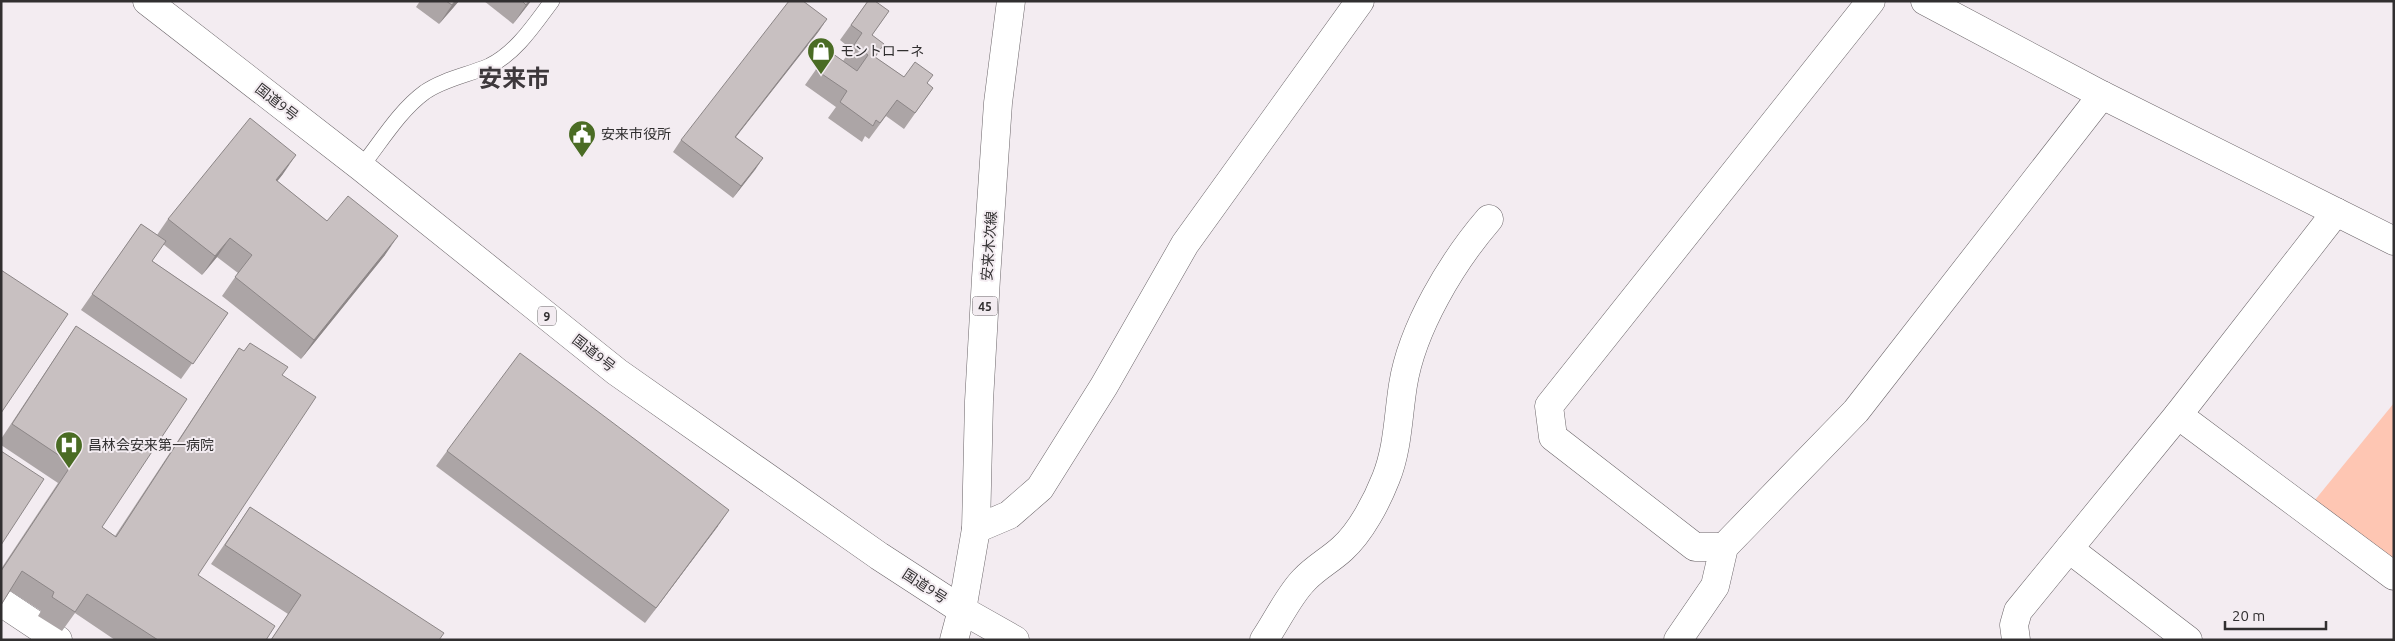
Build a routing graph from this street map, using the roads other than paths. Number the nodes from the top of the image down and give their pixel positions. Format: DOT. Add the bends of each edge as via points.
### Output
graph roads {
  1 [pos="147,1"];
  2 [pos="552,1"];
  3 [pos="1011,1"];
  4 [pos="1360,1"];
  5 [pos="1871,1"];
  6 [pos="1925,1"];
  7 [pos="2102,95"];
  8 [pos="361,167"];
  9 [pos="2336,212"];
  10 [pos="1489,219"];
  11 [pos="2394,241"];
  12 [pos="2178,415"];
  13 [pos="976,529"];
  14 [pos="1724,547"];
  15 [pos="2069,549"];
  16 [pos="2394,576"];
  17 [pos="1,602"];
  18 [pos="962,610"];
  19 [pos="58,640"];
  20 [pos="954,640"];
  21 [pos="1015,640"];
  22 [pos="1264,640"];
  23 [pos="1678,640"];
  24 [pos="2016,640"];
  25 [pos="2188,640"];
  1 -- 8 [label="main road, 国道9号 / 9"];
  2 -- 8 [label="lane" via="503,58 435,85 410,105"];
  3 -- 13 [label="main road, 安来木次線 / 45" via="998,103 986,278"];
  4 -- 13 [label="main road" via="1185,244 1104,386 1040,488 1009,516"];
  5 -- 14 [label="main road" via="1549,406 1553,436 1695,547"];
  6 -- 7 [label="main road"];
  7 -- 9 [label="main road"];
  7 -- 14 [label="main road" via="1856,411"];
  8 -- 18 [label="main road, 国道9号 / 9" via="617,372 879,556"];
  9 -- 11 [label="main road"];
  9 -- 12 [label="main road"];
  10 -- 22 [label="main road" via="1448,276 1418,333 1403,384 1399,429 1386,478 1362,523 1344,547 1304,580"];
  12 -- 15 [label="main road"];
  12 -- 16 [label="main road"];
  13 -- 18 [label="main road, 安来木次線 / 45"];
  14 -- 23 [label="main road" via="1715,586"];
  15 -- 24 [label="main road" via="2018,611 2014,625"];
  15 -- 25 [label="main road"];
  17 -- 19 [label="main road"];
  18 -- 20 [label="main road, 安来木次線"];
  18 -- 21 [label="main road, 国道9号 / 9"];
}
